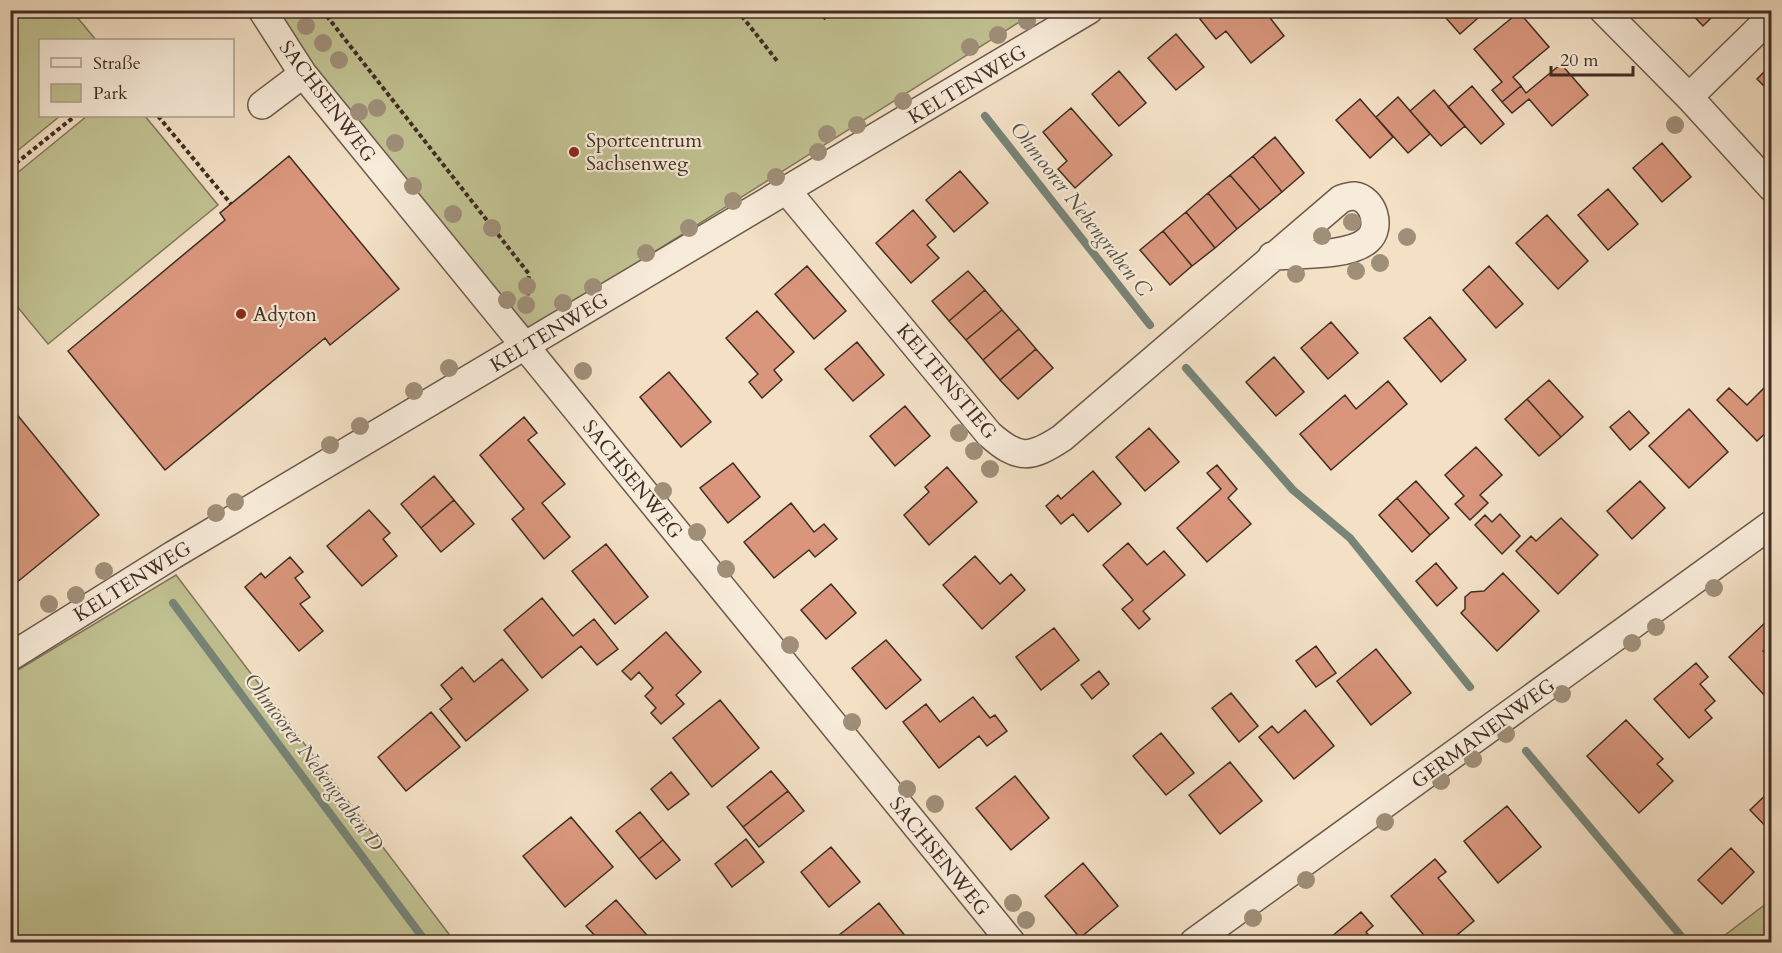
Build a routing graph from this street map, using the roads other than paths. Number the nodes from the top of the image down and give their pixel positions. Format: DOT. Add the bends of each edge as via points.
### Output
graph roads {
  1 [pos="262,10"];
  2 [pos="1089,10"];
  3 [pos="1604,10"];
  4 [pos="1772,16"];
  5 [pos="303,74"];
  6 [pos="1689,97"];
  7 [pos="262,105"];
  8 [pos="1772,188"];
  9 [pos="787,191"];
  10 [pos="1272,256"];
  11 [pos="525,346"];
  12 [pos="1772,524"];
  13 [pos="10,657"];
  14 [pos="1011,942"];
  15 [pos="1194,942"];
  1 -- 5 [label="street, SACHSENWEG"];
  2 -- 9 [label="street, KELTENWEG"];
  3 -- 6 [label="street"];
  4 -- 6 [label="street"];
  5 -- 7 [label="street"];
  5 -- 11 [label="street, SACHSENWEG"];
  6 -- 8 [label="street"];
  9 -- 10 [label="street, KELTENSTIEG" via="989,434 1016,454 1029,455 1062,438"];
  9 -- 11 [label="street, KELTENWEG"];
  11 -- 13 [label="street, KELTENWEG" via="173,555"];
  11 -- 14 [label="street, SACHSENWEG"];
  12 -- 15 [label="street, GERMANENWEG"];
}
